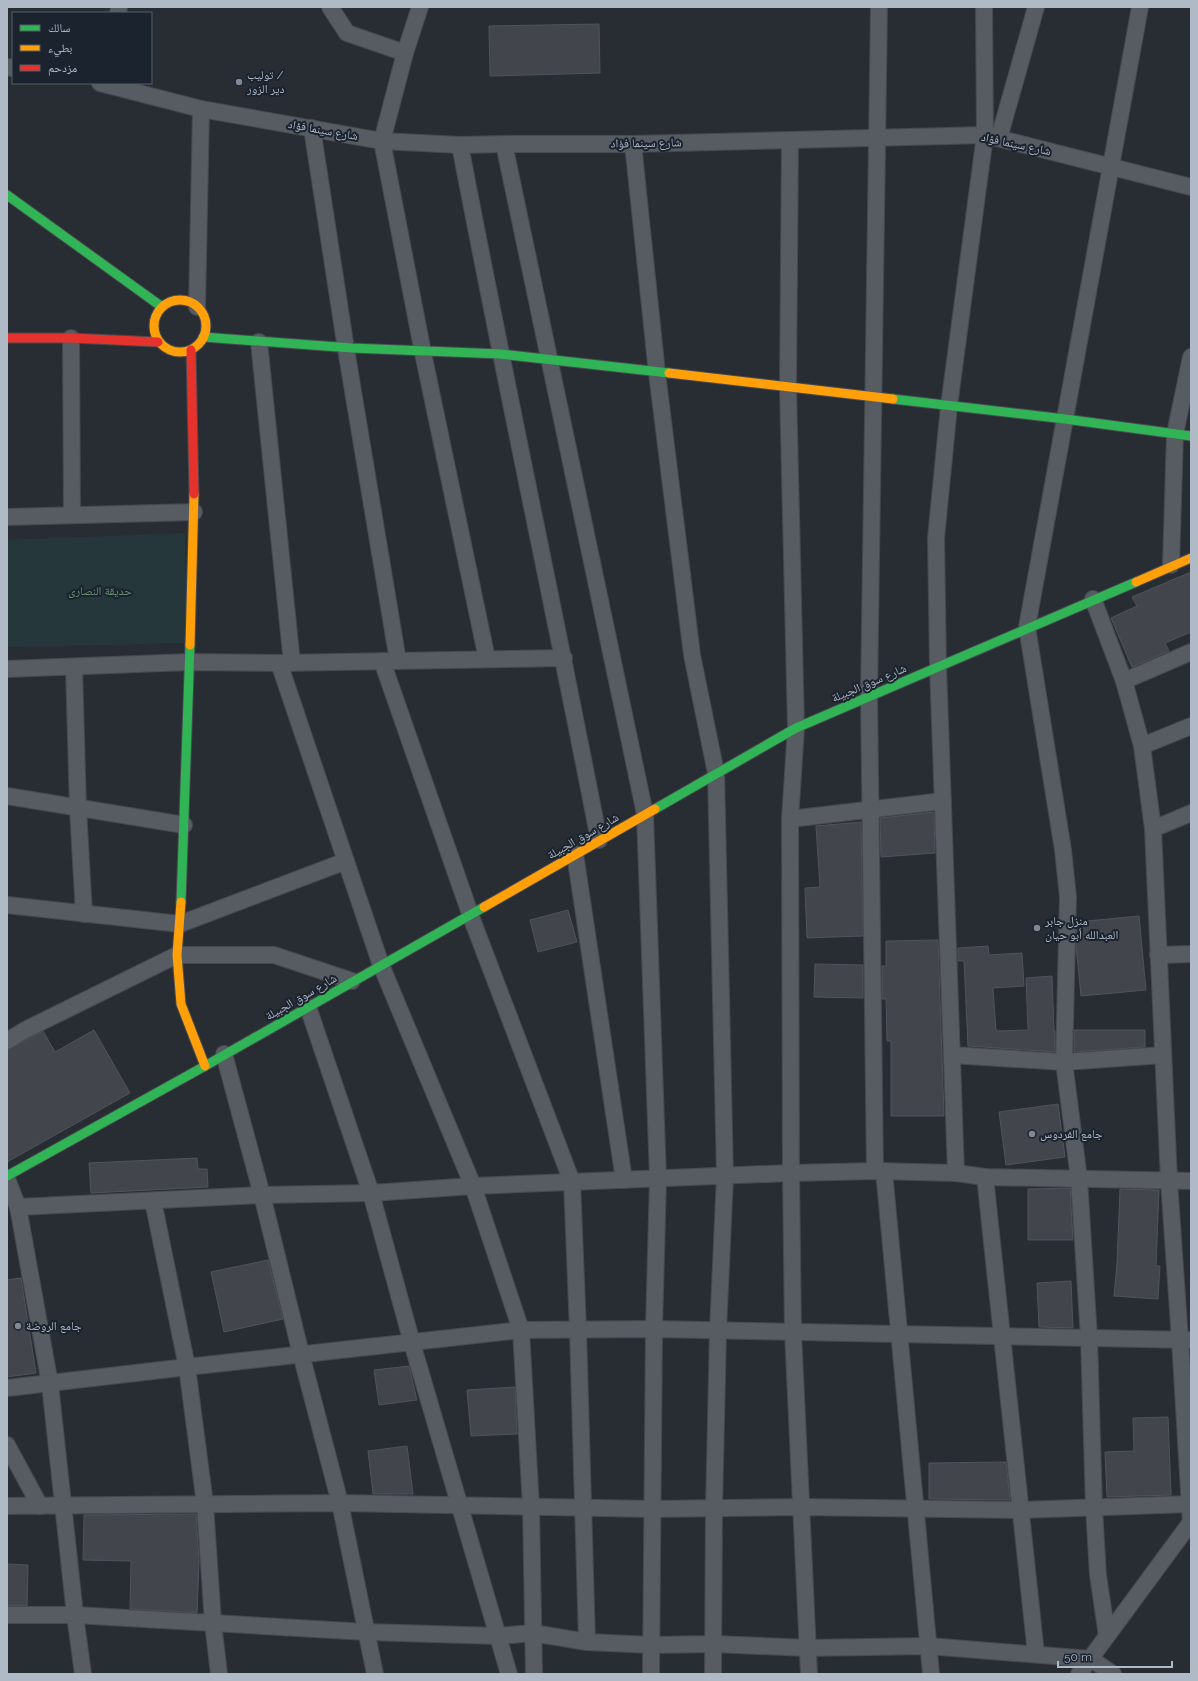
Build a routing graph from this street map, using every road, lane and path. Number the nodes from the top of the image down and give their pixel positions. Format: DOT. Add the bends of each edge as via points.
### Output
graph roads {
  1 [pos="330,7"];
  2 [pos="420,7"];
  3 [pos="879,7"];
  4 [pos="984,7"];
  5 [pos="1036,7"];
  6 [pos="1140,7"];
  7 [pos="405,53"];
  8 [pos="104,84"];
  9 [pos="201,109"];
  10 [pos="312,128"];
  11 [pos="992,137"];
  12 [pos="877,138"];
  13 [pos="382,140"];
  14 [pos="790,140"];
  15 [pos="504,144"];
  16 [pos="633,144"];
  17 [pos="460,145"];
  18 [pos="1111,167"];
  19 [pos="1191,187"];
  20 [pos="7,195"];
  21 [pos="162,307"];
  22 [pos="197,307"];
  23 [pos="203,337"];
  24 [pos="7,338"];
  25 [pos="71,338"];
  26 [pos="158,342"];
  27 [pos="259,342"];
  28 [pos="346,349"];
  29 [pos="191,350"];
  30 [pos="423,353"];
  31 [pos="500,354"];
  32 [pos="1191,357"];
  33 [pos="550,360"];
  34 [pos="657,373"];
  35 [pos="788,388"];
  36 [pos="873,397"];
  37 [pos="949,406"];
  38 [pos="1065,419"];
  39 [pos="1183,435"];
  40 [pos="194,512"];
  41 [pos="72,515"];
  42 [pos="7,517"];
  43 [pos="1191,558"];
  44 [pos="1171,565"];
  45 [pos="1093,599"];
  46 [pos="1027,627"];
  47 [pos="1191,652"];
  48 [pos="564,658"];
  49 [pos="487,659"];
  50 [pos="390,661"];
  51 [pos="190,662"];
  52 [pos="286,663"];
  53 [pos="938,666"];
  54 [pos="74,667"];
  55 [pos="7,669"];
  56 [pos="1124,681"];
  57 [pos="869,696"];
  58 [pos="1191,726"];
  59 [pos="796,728"];
  60 [pos="1142,746"];
  61 [pos="716,773"];
  62 [pos="7,796"];
  63 [pos="943,801"];
  64 [pos="78,808"];
  65 [pos="870,809"];
  66 [pos="1191,813"];
  67 [pos="646,814"];
  68 [pos="790,819"];
  69 [pos="184,826"];
  70 [pos="1153,829"];
  71 [pos="599,840"];
  72 [pos="575,854"];
  73 [pos="346,861"];
  74 [pos="7,905"];
  75 [pos="84,914"];
  76 [pos="470,914"];
  77 [pos="180,924"];
  78 [pos="1191,954"];
  79 [pos="176,955"];
  80 [pos="1158,955"];
  81 [pos="381,965"];
  82 [pos="352,981"];
  83 [pos="308,1007"];
  84 [pos="7,1026"];
  85 [pos="26,1030"];
  86 [pos="7,1041"];
  87 [pos="224,1054"];
  88 [pos="952,1055"];
  89 [pos="1163,1055"];
  90 [pos="1064,1062"];
  91 [pos="205,1066"];
  92 [pos="880,1171"];
  93 [pos="791,1173"];
  94 [pos="956,1173"];
  95 [pos="725,1176"];
  96 [pos="7,1178"];
  97 [pos="658,1178"];
  98 [pos="985,1178"];
  99 [pos="1079,1179"];
  100 [pos="624,1180"];
  101 [pos="1169,1181"];
  102 [pos="1191,1181"];
  103 [pos="572,1182"];
  104 [pos="473,1186"];
  105 [pos="371,1194"];
  106 [pos="262,1195"];
  107 [pos="153,1201"];
  108 [pos="18,1207"];
  109 [pos="521,1330"];
  110 [pos="578,1330"];
  111 [pos="654,1330"];
  112 [pos="718,1331"];
  113 [pos="793,1332"];
  114 [pos="899,1335"];
  115 [pos="1002,1336"];
  116 [pos="1089,1338"];
  117 [pos="1186,1340"];
  118 [pos="412,1343"];
  119 [pos="301,1354"];
  120 [pos="187,1367"];
  121 [pos="50,1384"];
  122 [pos="7,1388"];
  123 [pos="7,1445"];
  124 [pos="340,1503"];
  125 [pos="205,1504"];
  126 [pos="1190,1504"];
  127 [pos="63,1505"];
  128 [pos="7,1506"];
  129 [pos="40,1506"];
  130 [pos="460,1506"];
  131 [pos="531,1507"];
  132 [pos="583,1507"];
  133 [pos="801,1507"];
  134 [pos="714,1508"];
  135 [pos="1094,1508"];
  136 [pos="652,1509"];
  137 [pos="915,1509"];
  138 [pos="1021,1510"];
  139 [pos="1191,1523"];
  140 [pos="7,1615"];
  141 [pos="75,1615"];
  142 [pos="213,1622"];
  143 [pos="367,1632"];
  144 [pos="533,1633"];
  145 [pos="498,1636"];
  146 [pos="1107,1636"];
  147 [pos="587,1642"];
  148 [pos="714,1644"];
  149 [pos="651,1645"];
  150 [pos="928,1646"];
  151 [pos="808,1648"];
  152 [pos="1036,1654"];
  153 [pos="1091,1659"];
  154 [pos="84,1674"];
  155 [pos="219,1674"];
  156 [pos="376,1674"];
  157 [pos="509,1674"];
  158 [pos="534,1674"];
  159 [pos="651,1674"];
  160 [pos="714,1674"];
  161 [pos="809,1674"];
  162 [pos="931,1674"];
  163 [pos="1079,1674"];
  164 [pos="1113,1674"];
  1 -- 7 [label="street" via="347,33"];
  2 -- 7 [label="street"];
  3 -- 12 [label="street"];
  4 -- 11 [label="street"];
  5 -- 11 [label="street"];
  6 -- 18 [label="street"];
  7 -- 13 [label="street"];
  8 -- 9 [label="street, شارع سينما فؤاد"];
  9 -- 10 [label="street, شارع سينما فؤاد"];
  9 -- 22 [label="street"];
  10 -- 13 [label="street, شارع سينما فؤاد"];
  10 -- 28 [label="street"];
  11 -- 12 [label="street, شارع سينما فؤاد"];
  11 -- 18 [label="street, شارع سينما فؤاد"];
  11 -- 37 [label="street"];
  12 -- 14 [label="street, شارع سينما فؤاد"];
  12 -- 36 [label="street"];
  13 -- 17 [label="street, شارع سينما فؤاد"];
  13 -- 30 [label="street"];
  14 -- 16 [label="street, شارع سينما فؤاد"];
  14 -- 35 [label="street"];
  15 -- 16 [label="street, شارع سينما فؤاد"];
  15 -- 17 [label="street, شارع سينما فؤاد"];
  15 -- 33 [label="street"];
  16 -- 34 [label="street"];
  17 -- 31 [label="street"];
  18 -- 19 [label="street, شارع سينما فؤاد"];
  18 -- 38 [label="street"];
  20 -- 21 [label="street"];
  21 -- 22 [label="street" via="183,300"];
  21 -- 26 [label="street" via="157,313 153,328"];
  22 -- 23 [label="street" via="205,321"];
  23 -- 27 [label="street"];
  23 -- 29 [label="street"];
  24 -- 25 [label="street"];
  25 -- 26 [label="street"];
  25 -- 41 [label="street"];
  26 -- 29 [label="street" via="173,352"];
  27 -- 28 [label="street"];
  27 -- 52 [label="street"];
  28 -- 30 [label="street"];
  28 -- 50 [label="street"];
  29 -- 40 [label="street"];
  30 -- 31 [label="street"];
  30 -- 49 [label="street"];
  31 -- 33 [label="street"];
  31 -- 48 [label="street"];
  32 -- 39 [label="street"];
  33 -- 34 [label="street"];
  33 -- 67 [label="street"];
  34 -- 35 [label="street"];
  34 -- 61 [label="street" via="692,655"];
  35 -- 36 [label="street"];
  35 -- 59 [label="street"];
  36 -- 37 [label="street"];
  36 -- 57 [label="street"];
  37 -- 38 [label="street"];
  37 -- 53 [label="street" via="936,538"];
  38 -- 39 [label="street"];
  38 -- 46 [label="street"];
  39 -- 44 [label="street"];
  40 -- 41 [label="street"];
  40 -- 51 [label="street"];
  41 -- 42 [label="street"];
  43 -- 44 [label="street, شارع سوق الجبيلة"];
  44 -- 45 [label="street, شارع سوق الجبيلة"];
  45 -- 46 [label="street, شارع سوق الجبيلة"];
  45 -- 56 [label="street"];
  46 -- 53 [label="street, شارع سوق الجبيلة"];
  46 -- 90 [label="street" via="1064,850 1068,897"];
  47 -- 56 [label="street"];
  48 -- 49 [label="street"];
  48 -- 71 [label="street"];
  49 -- 50 [label="street"];
  50 -- 52 [label="street"];
  50 -- 76 [label="street"];
  51 -- 52 [label="street"];
  51 -- 54 [label="street"];
  51 -- 69 [label="street"];
  52 -- 73 [label="street"];
  53 -- 57 [label="street, شارع سوق الجبيلة"];
  53 -- 63 [label="street"];
  54 -- 55 [label="street"];
  54 -- 64 [label="street"];
  56 -- 60 [label="street"];
  57 -- 59 [label="street, شارع سوق الجبيلة"];
  57 -- 65 [label="street"];
  58 -- 60 [label="street"];
  59 -- 61 [label="street, شارع سوق الجبيلة"];
  59 -- 68 [label="street"];
  60 -- 70 [label="street"];
  61 -- 67 [label="street, شارع سوق الجبيلة"];
  61 -- 95 [label="street"];
  62 -- 64 [label="street"];
  63 -- 65 [label="street"];
  63 -- 88 [label="street"];
  64 -- 69 [label="street"];
  64 -- 75 [label="street"];
  65 -- 68 [label="street"];
  65 -- 92 [label="street"];
  66 -- 70 [label="street"];
  67 -- 71 [label="street, شارع سوق الجبيلة"];
  67 -- 97 [label="street"];
  68 -- 93 [label="street"];
  69 -- 77 [label="street"];
  70 -- 80 [label="street"];
  71 -- 72 [label="street, شارع سوق الجبيلة"];
  72 -- 76 [label="street, شارع سوق الجبيلة"];
  72 -- 100 [label="street"];
  73 -- 77 [label="street"];
  73 -- 81 [label="street"];
  74 -- 75 [label="street"];
  75 -- 77 [label="street"];
  76 -- 81 [label="street, شارع سوق الجبيلة"];
  76 -- 103 [label="street"];
  77 -- 79 [label="street"];
  78 -- 80 [label="street"];
  79 -- 82 [label="street" via="274,955"];
  79 -- 85 [label="street"];
  79 -- 91 [label="street" via="181,1004"];
  80 -- 89 [label="street"];
  81 -- 82 [label="street, شارع سوق الجبيلة"];
  81 -- 104 [label="street"];
  82 -- 83 [label="street, شارع سوق الجبيلة"];
  83 -- 87 [label="street, شارع سوق الجبيلة"];
  83 -- 105 [label="street"];
  84 -- 85 [label="street"];
  85 -- 86 [label="street"];
  87 -- 91 [label="street, شارع سوق الجبيلة"];
  87 -- 106 [label="street"];
  88 -- 90 [label="street"];
  88 -- 94 [label="street"];
  89 -- 90 [label="street"];
  89 -- 101 [label="street"];
  90 -- 99 [label="street"];
  91 -- 96 [label="street, شارع سوق الجبيلة"];
  92 -- 93 [label="street"];
  92 -- 94 [label="street"];
  92 -- 114 [label="street"];
  93 -- 95 [label="street"];
  93 -- 113 [label="street"];
  94 -- 98 [label="street"];
  95 -- 97 [label="street"];
  95 -- 112 [label="street"];
  96 -- 108 [label="street"];
  97 -- 100 [label="street"];
  97 -- 111 [label="street"];
  98 -- 99 [label="street"];
  98 -- 115 [label="street"];
  99 -- 101 [label="street"];
  99 -- 116 [label="street"];
  100 -- 103 [label="street"];
  101 -- 102 [label="street"];
  101 -- 117 [label="street"];
  103 -- 104 [label="street"];
  103 -- 110 [label="street"];
  104 -- 105 [label="street"];
  104 -- 109 [label="street"];
  105 -- 106 [label="street"];
  105 -- 118 [label="street"];
  106 -- 107 [label="street"];
  106 -- 119 [label="street"];
  107 -- 108 [label="street"];
  107 -- 120 [label="street"];
  108 -- 121 [label="street"];
  109 -- 110 [label="street"];
  109 -- 118 [label="street"];
  109 -- 131 [label="street"];
  110 -- 111 [label="street"];
  110 -- 132 [label="street"];
  111 -- 112 [label="street"];
  111 -- 136 [label="street"];
  112 -- 113 [label="street"];
  112 -- 134 [label="street"];
  113 -- 114 [label="street"];
  113 -- 133 [label="street"];
  114 -- 115 [label="street"];
  114 -- 137 [label="street"];
  115 -- 116 [label="street"];
  115 -- 138 [label="street"];
  116 -- 117 [label="street"];
  116 -- 135 [label="street"];
  117 -- 126 [label="street"];
  118 -- 119 [label="street"];
  118 -- 130 [label="street"];
  119 -- 120 [label="street"];
  119 -- 124 [label="street"];
  120 -- 121 [label="street"];
  120 -- 125 [label="street"];
  121 -- 122 [label="street"];
  121 -- 127 [label="street"];
  123 -- 129 [label="street"];
  124 -- 125 [label="street"];
  124 -- 130 [label="street"];
  124 -- 143 [label="street"];
  125 -- 127 [label="street"];
  125 -- 142 [label="street"];
  126 -- 135 [label="street"];
  126 -- 139 [label="street"];
  127 -- 129 [label="street"];
  127 -- 141 [label="street"];
  128 -- 129 [label="street"];
  130 -- 131 [label="street"];
  130 -- 145 [label="street"];
  131 -- 132 [label="street"];
  131 -- 144 [label="street"];
  132 -- 136 [label="street"];
  132 -- 147 [label="street"];
  133 -- 134 [label="street"];
  133 -- 137 [label="street"];
  133 -- 151 [label="street"];
  134 -- 136 [label="street"];
  134 -- 148 [label="street"];
  135 -- 138 [label="street"];
  135 -- 146 [label="street" via="1098,1575"];
  136 -- 149 [label="street"];
  137 -- 138 [label="street"];
  137 -- 150 [label="street"];
  138 -- 152 [label="street"];
  139 -- 146 [label="street"];
  140 -- 141 [label="street"];
  141 -- 142 [label="street"];
  141 -- 154 [label="street"];
  142 -- 143 [label="street"];
  142 -- 155 [label="street"];
  143 -- 145 [label="street"];
  143 -- 156 [label="street"];
  144 -- 145 [label="street"];
  144 -- 147 [label="street"];
  144 -- 158 [label="street"];
  145 -- 157 [label="street"];
  146 -- 153 [label="street"];
  147 -- 149 [label="street"];
  148 -- 149 [label="street"];
  148 -- 151 [label="street"];
  148 -- 160 [label="street"];
  149 -- 159 [label="street"];
  150 -- 151 [label="street"];
  150 -- 152 [label="street"];
  150 -- 162 [label="street"];
  151 -- 161 [label="street"];
  152 -- 153 [label="street"];
  153 -- 163 [label="street"];
  153 -- 164 [label="street"];
}
